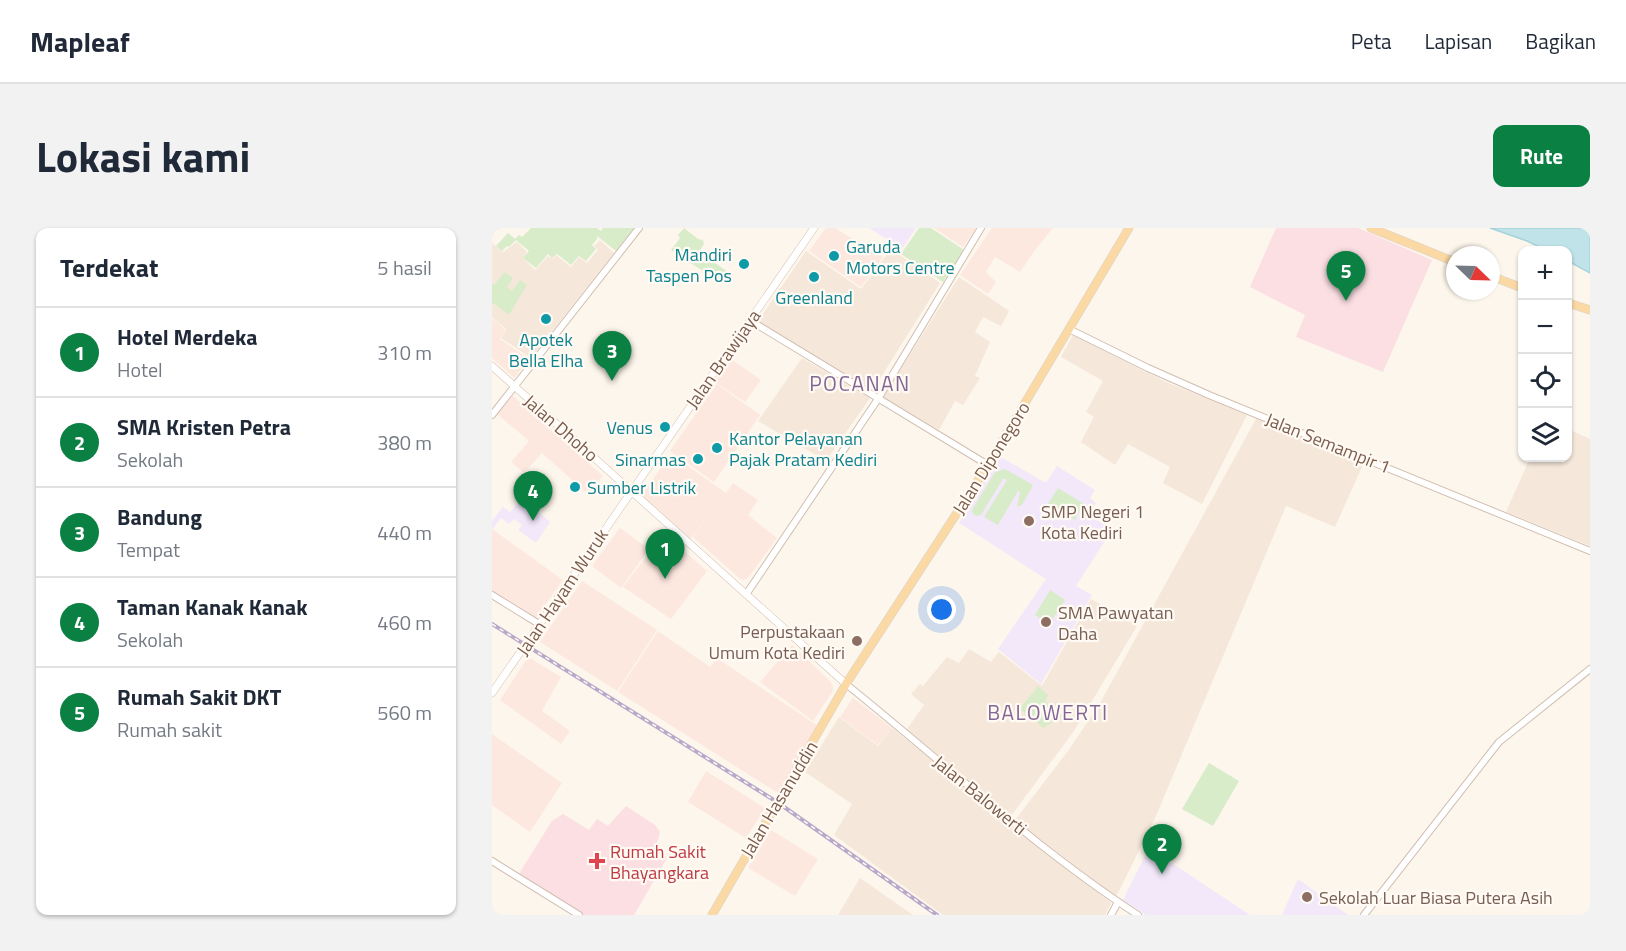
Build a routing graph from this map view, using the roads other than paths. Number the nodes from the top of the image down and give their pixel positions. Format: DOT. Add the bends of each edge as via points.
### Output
graph roads {
  1 [pos="639,228"];
  2 [pos="814,228"];
  3 [pos="981,228"];
  4 [pos="1129,228"];
  5 [pos="1371,228"];
  6 [pos="1446,258"];
  7 [pos="1500,279"];
  8 [pos="1518,286"];
  9 [pos="1572,304"];
  10 [pos="1590,310"];
  11 [pos="751,321"];
  12 [pos="1069,329"];
  13 [pos="492,366"];
  14 [pos="514,387"];
  15 [pos="878,399"];
  16 [pos="492,415"];
  17 [pos="988,465"];
  18 [pos="631,490"];
  19 [pos="1590,551"];
  20 [pos="747,593"];
  21 [pos="492,595"];
  22 [pos="539,624"];
  23 [pos="1590,669"];
  24 [pos="495,684"];
  25 [pos="846,684"];
  26 [pos="492,693"];
  27 [pos="492,861"];
  28 [pos="1118,902"];
  29 [pos="579,915"];
  30 [pos="712,915"];
  31 [pos="1111,915"];
  32 [pos="1138,915"];
  33 [pos="1364,915"];
  1 -- 14 [label="street"];
  2 -- 11 [label="main road, Jalan Brawijaya"];
  3 -- 15 [label="street"];
  4 -- 12 [label="main road, Jalan Diponegoro"];
  5 -- 6 [label="main road"];
  7 -- 8 [label="main road"];
  9 -- 10 [label="main road"];
  11 -- 15 [label="street"];
  11 -- 18 [label="main road, Jalan Brawijaya"];
  12 -- 17 [label="main road, Jalan Diponegoro"];
  12 -- 19 [label="street, Jalan Semampir 1" via="1209,395"];
  13 -- 14 [label="main road, Jalan Dhoho"];
  14 -- 16 [label="street"];
  14 -- 18 [label="main road, Jalan Dhoho"];
  15 -- 17 [label="street"];
  15 -- 20 [label="street"];
  17 -- 25 [label="main road, Jalan Diponegoro"];
  18 -- 20 [label="main road, Jalan Dhoho"];
  18 -- 22 [label="main road, Jalan Hayam Wuruk"];
  20 -- 25 [label="main road, Jalan Dhoho"];
  21 -- 22 [label="street"];
  22 -- 24 [label="main road, Jalan Hayam Wuruk"];
  23 -- 33 [label="street" via="1499,742"];
  24 -- 26 [label="main road, Jalan Hayam Wuruk"];
  25 -- 28 [label="street, Jalan Balowerti" via="1004,815"];
  25 -- 30 [label="main road, Jalan Hasanuddin"];
  27 -- 29 [label="street"];
  28 -- 31 [label="street"];
  28 -- 32 [label="street, Jalan Balowerti"];
}
